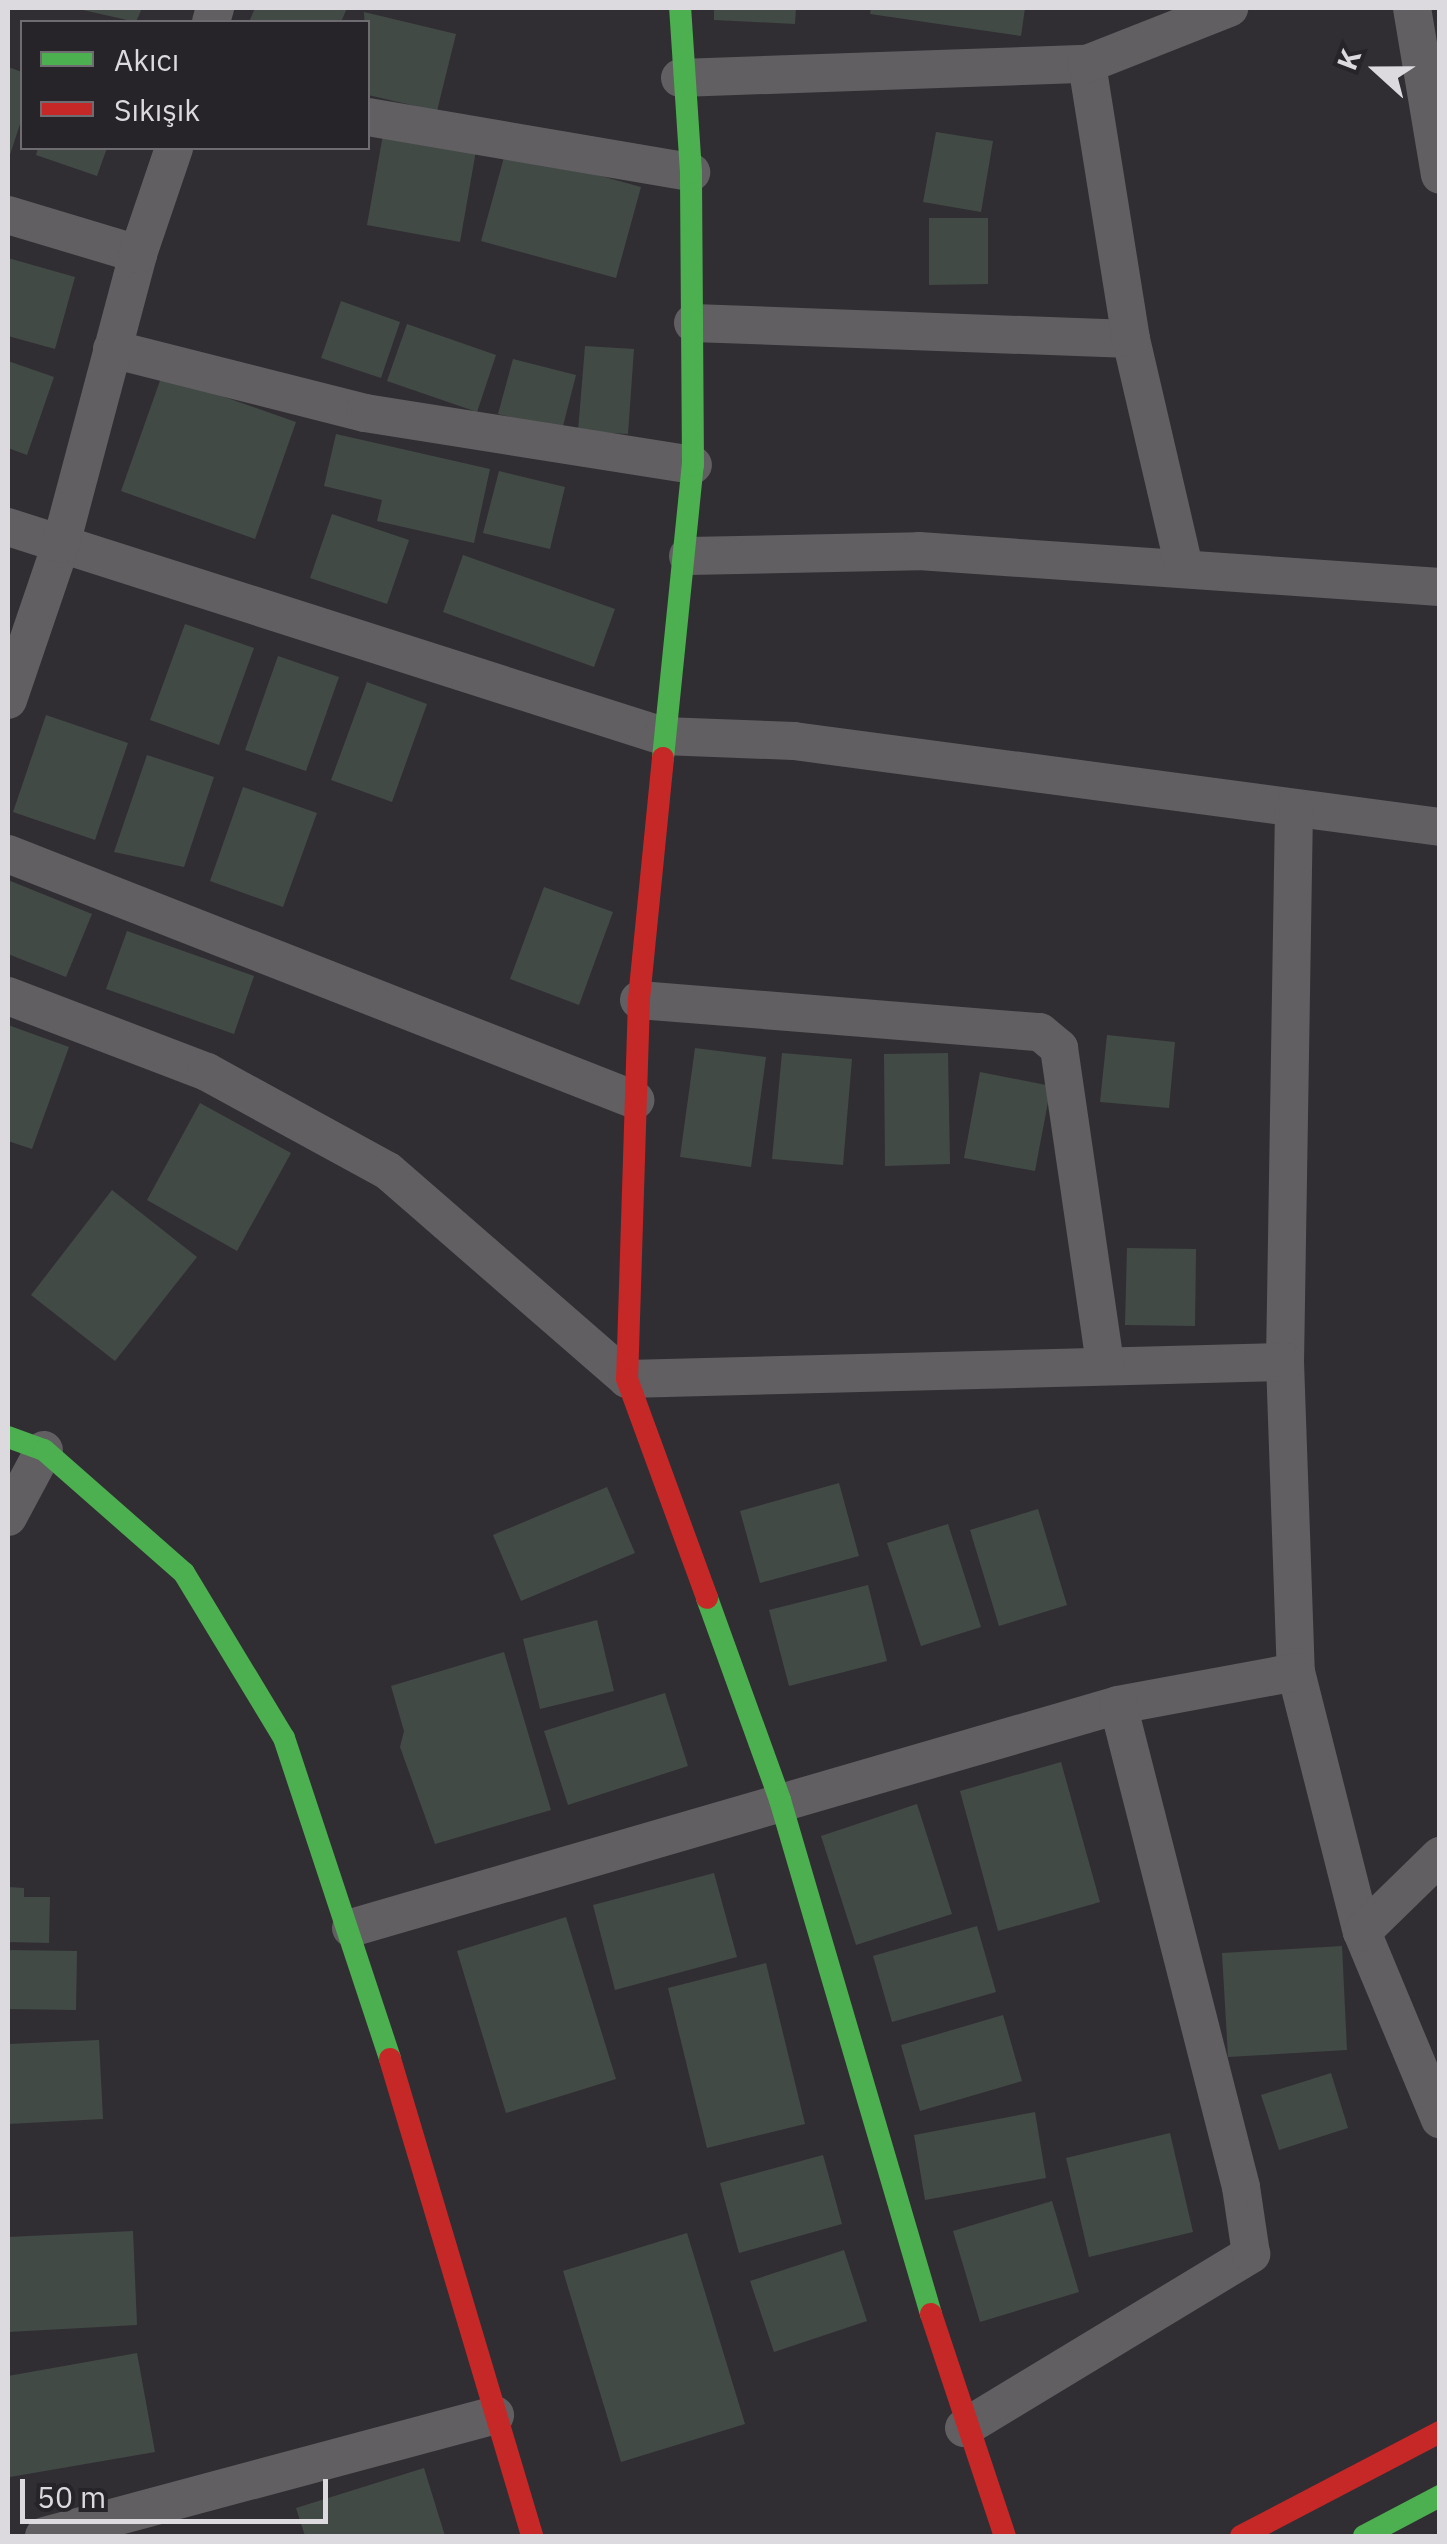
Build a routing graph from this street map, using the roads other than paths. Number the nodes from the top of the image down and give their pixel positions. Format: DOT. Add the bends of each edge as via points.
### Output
graph roads {
  1 [pos="680,8"];
  2 [pos="1229,8"];
  3 [pos="1412,8"];
  4 [pos="1087,64"];
  5 [pos="680,78"];
  6 [pos="370,116"];
  7 [pos="173,150"];
  8 [pos="691,172"];
  9 [pos="1440,175"];
  10 [pos="8,215"];
  11 [pos="138,254"];
  12 [pos="693,324"];
  13 [pos="1130,338"];
  14 [pos="112,349"];
  15 [pos="693,465"];
  16 [pos="8,527"];
  17 [pos="61,544"];
  18 [pos="688,556"];
  19 [pos="1184,568"];
  20 [pos="1440,587"];
  21 [pos="8,700"];
  22 [pos="663,736"];
  23 [pos="1294,808"];
  24 [pos="1440,827"];
  25 [pos="8,854"];
  26 [pos="8,996"];
  27 [pos="639,1000"];
  28 [pos="635,1100"];
  29 [pos="1105,1362"];
  30 [pos="1285,1362"];
  31 [pos="627,1379"];
  32 [pos="8,1437"];
  33 [pos="44,1450"];
  34 [pos="8,1517"];
  35 [pos="1296,1672"];
  36 [pos="1118,1704"];
  37 [pos="780,1800"];
  38 [pos="1440,1856"];
  39 [pos="351,1928"];
  40 [pos="1362,1932"];
  41 [pos="1440,2119"];
  42 [pos="495,2415"];
  43 [pos="964,2428"];
  44 [pos="1440,2432"];
  45 [pos="1440,2496"];
  46 [pos="526,2529"];
  47 [pos="44,2536"];
  48 [pos="1005,2536"];
  49 [pos="1241,2536"];
  50 [pos="1364,2536"];
  1 -- 5 [label="street"];
  2 -- 4 [label="street"];
  3 -- 9 [label="street"];
  4 -- 5 [label="street"];
  4 -- 13 [label="street"];
  5 -- 8 [label="street"];
  6 -- 8 [label="street"];
  7 -- 11 [label="street"];
  8 -- 12 [label="street"];
  10 -- 11 [label="street"];
  11 -- 14 [label="street"];
  12 -- 13 [label="street"];
  12 -- 15 [label="street"];
  13 -- 19 [label="street"];
  14 -- 15 [label="street" via="365,413"];
  14 -- 17 [label="street"];
  15 -- 18 [label="street"];
  16 -- 17 [label="street"];
  17 -- 21 [label="street"];
  17 -- 22 [label="street"];
  18 -- 19 [label="street" via="919,551"];
  18 -- 22 [label="street"];
  19 -- 20 [label="street"];
  22 -- 23 [label="street" via="794,741"];
  22 -- 27 [label="street"];
  23 -- 24 [label="street"];
  23 -- 30 [label="street"];
  25 -- 28 [label="street"];
  26 -- 31 [label="street" via="208,1072 388,1171"];
  27 -- 28 [label="street"];
  27 -- 29 [label="street" via="1040,1032 1059,1048"];
  28 -- 31 [label="street"];
  29 -- 30 [label="street"];
  29 -- 31 [label="street"];
  30 -- 35 [label="street"];
  31 -- 37 [label="street"];
  32 -- 33 [label="street"];
  33 -- 34 [label="street"];
  33 -- 39 [label="street" via="184,1574 284,1738"];
  35 -- 36 [label="street"];
  35 -- 40 [label="street"];
  36 -- 37 [label="street"];
  36 -- 43 [label="street" via="1242,2186 1251,2254"];
  37 -- 39 [label="street"];
  37 -- 43 [label="street"];
  38 -- 40 [label="street"];
  39 -- 42 [label="street"];
  40 -- 41 [label="street"];
  42 -- 46 [label="street"];
  42 -- 47 [label="street"];
  43 -- 48 [label="street"];
  44 -- 49 [label="street"];
  45 -- 50 [label="street"];
}
